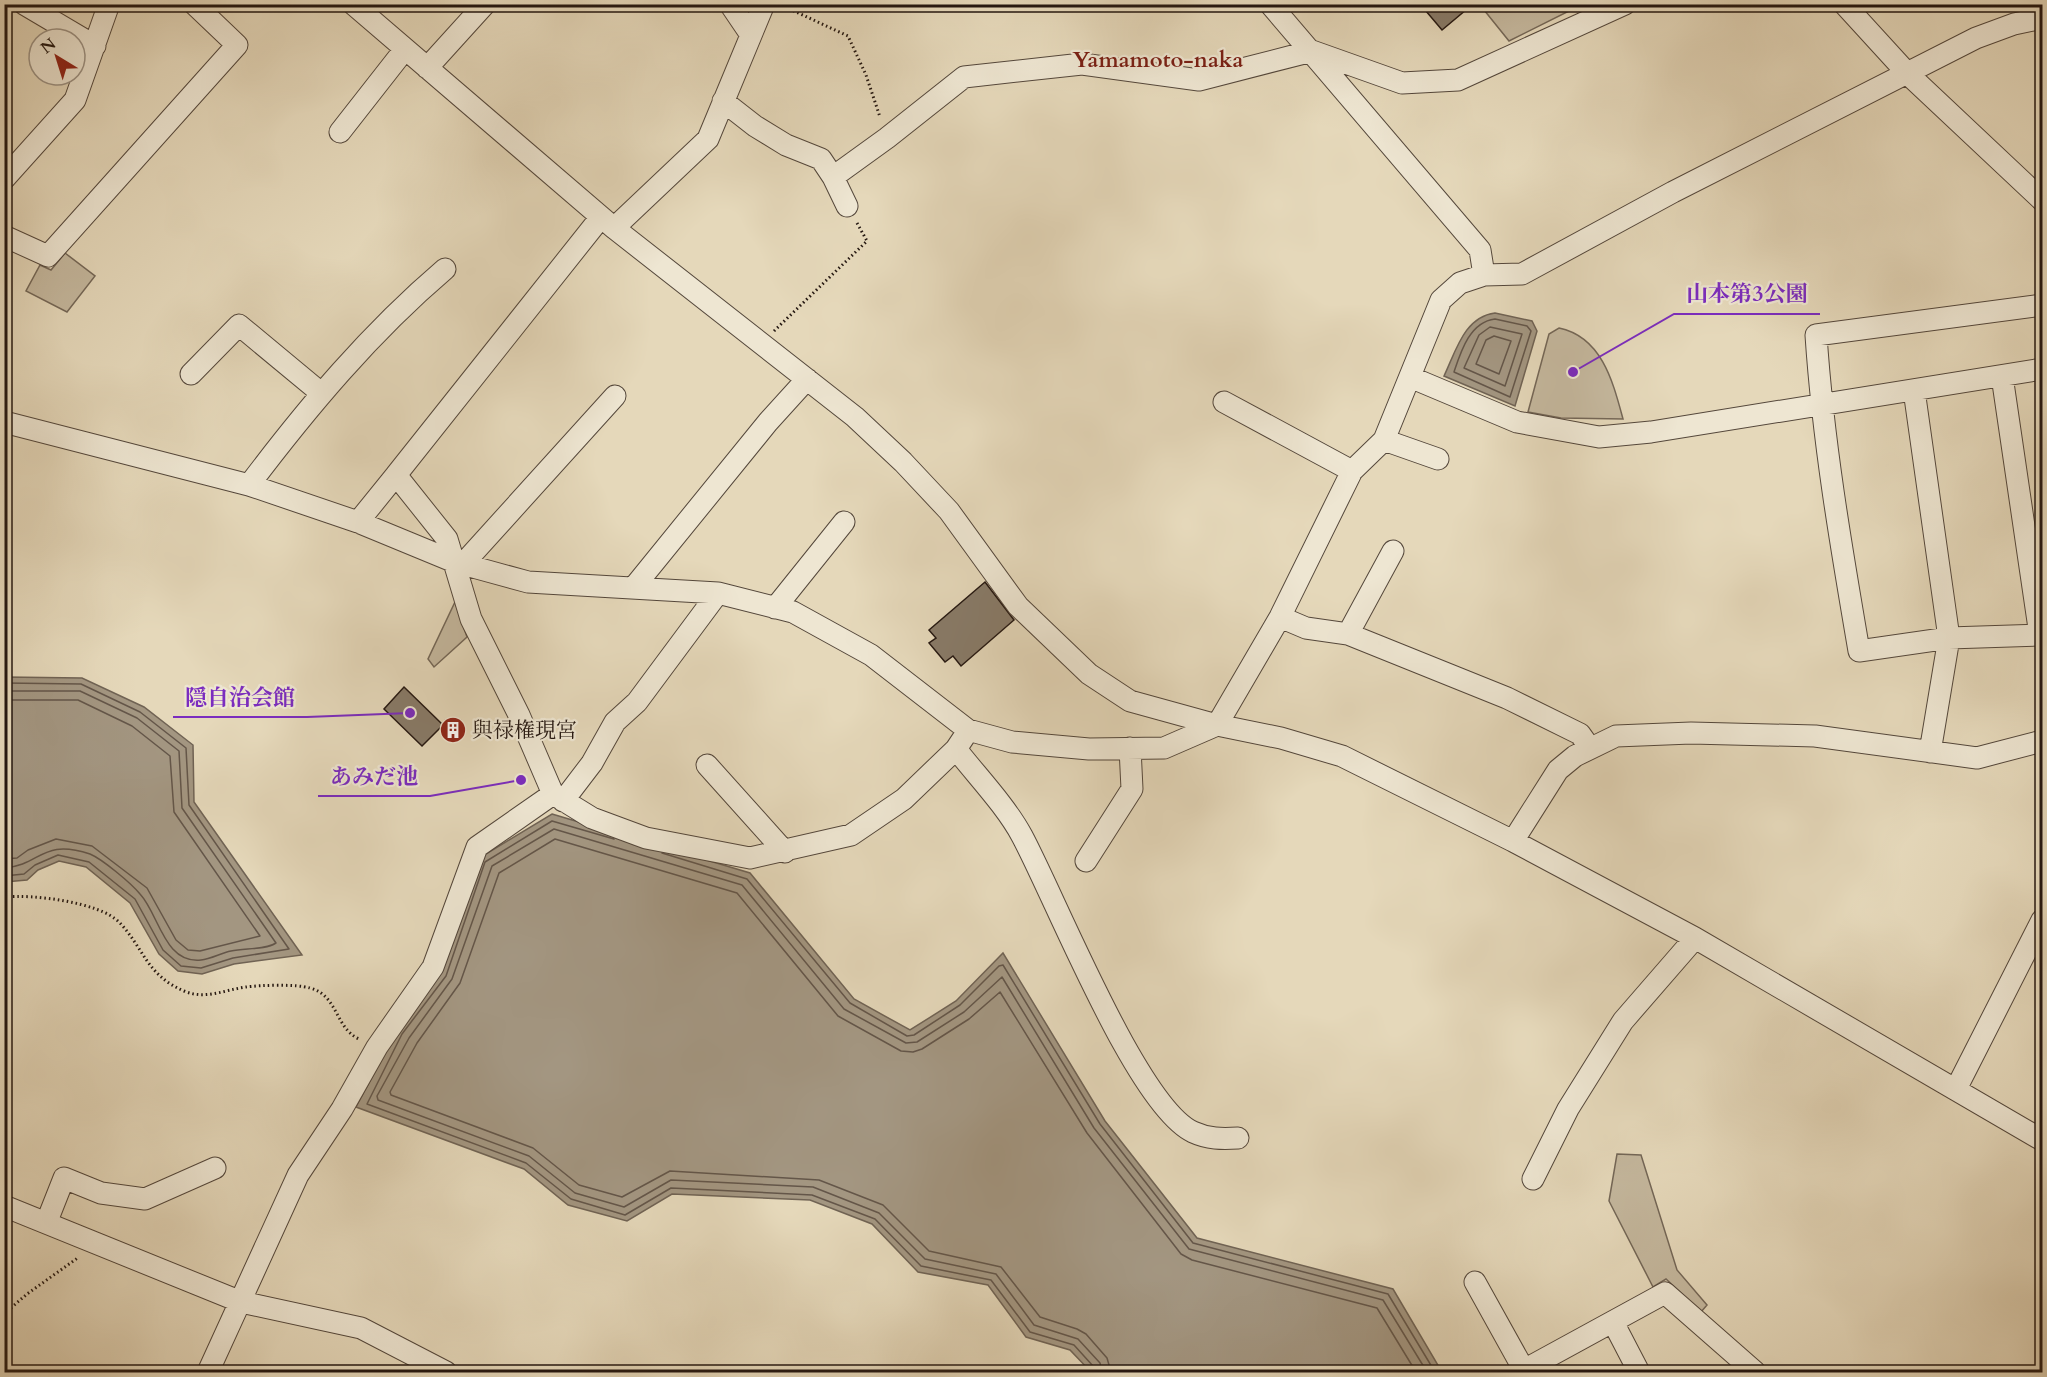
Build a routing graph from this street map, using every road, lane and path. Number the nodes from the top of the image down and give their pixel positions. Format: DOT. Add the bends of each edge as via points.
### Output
graph roads {
  1 [pos="24,4"];
  2 [pos="110,4"];
  3 [pos="194,4"];
  4 [pos="353,4"];
  5 [pos="485,4"];
  6 [pos="730,4"];
  7 [pos="764,4"];
  8 [pos="780,4"];
  9 [pos="1270,4"];
  10 [pos="1625,4"];
  11 [pos="1844,4"];
  12 [pos="2043,18"];
  13 [pos="751,35"];
  14 [pos="94,46"];
  15 [pos="405,49"];
  16 [pos="1312,51"];
  17 [pos="427,68"];
  18 [pos="1908,75"];
  19 [pos="723,101"];
  20 [pos="340,132"];
  21 [pos="887,138"];
  22 [pos="8,172"];
  23 [pos="833,177"];
  24 [pos="2043,200"];
  25 [pos="847,206"];
  26 [pos="608,222"];
  27 [pos="4,236"];
  28 [pos="445,269"];
  29 [pos="1484,275"];
  30 [pos="2043,305"];
  31 [pos="760,343"];
  32 [pos="2043,369"];
  33 [pos="191,374"];
  34 [pos="2002,375"];
  35 [pos="1410,377"];
  36 [pos="807,379"];
  37 [pos="1914,390"];
  38 [pos="321,393"];
  39 [pos="615,396"];
  40 [pos="1224,402"];
  41 [pos="1821,405"];
  42 [pos="4,422"];
  43 [pos="1384,440"];
  44 [pos="1438,459"];
  45 [pos="1352,471"];
  46 [pos="396,475"];
  47 [pos="249,485"];
  48 [pos="358,522"];
  49 [pos="844,522"];
  50 [pos="1393,551"];
  51 [pos="459,563"];
  52 [pos="634,587"];
  53 [pos="718,592"];
  54 [pos="775,608"];
  55 [pos="1280,617"];
  56 [pos="1348,634"];
  57 [pos="2041,635"];
  58 [pos="1949,638"];
  59 [pos="1217,725"];
  60 [pos="968,730"];
  61 [pos="2043,741"];
  62 [pos="1130,748"];
  63 [pos="1590,748"];
  64 [pos="956,749"];
  65 [pos="1930,752"];
  66 [pos="707,765"];
  67 [pos="558,797"];
  68 [pos="1514,841"];
  69 [pos="785,852"];
  70 [pos="1086,861"];
  71 [pos="4,897"];
  72 [pos="2043,920"];
  73 [pos="1695,939"];
  74 [pos="377,1047"];
  75 [pos="1956,1089"];
  76 [pos="1238,1138"];
  77 [pos="2043,1140"];
  78 [pos="215,1168"];
  79 [pos="1533,1179"];
  80 [pos="4,1206"];
  81 [pos="47,1221"];
  82 [pos="100,1243"];
  83 [pos="1475,1282"];
  84 [pos="241,1302"];
  85 [pos="4,1314"];
  86 [pos="1613,1322"];
  87 [pos="1525,1371"];
  88 [pos="208,1372"];
  89 [pos="446,1372"];
  90 [pos="1640,1372"];
  91 [pos="1755,1372"];
  1 -- 14 [label="street"];
  2 -- 14 [label="street"];
  3 -- 27 [label="street" via="237,45 48,256"];
  4 -- 15 [label="street"];
  5 -- 17 [label="street"];
  6 -- 13 [label="street"];
  7 -- 13 [label="street"];
  8 -- 21 [label="path" via="848,36"];
  9 -- 16 [label="street"];
  10 -- 16 [label="street" via="1458,80 1402,83"];
  11 -- 18 [label="street"];
  12 -- 18 [label="street" via="1976,38"];
  13 -- 19 [label="street"];
  14 -- 22 [label="street" via="75,100"];
  15 -- 17 [label="street"];
  15 -- 20 [label="street"];
  16 -- 21 [label="street" via="1199,80 1082,64 964,77"];
  16 -- 29 [label="street" via="1480,250"];
  17 -- 26 [label="street"];
  18 -- 24 [label="street"];
  18 -- 29 [label="street" via="1673,192 1522,274"];
  19 -- 23 [label="street" via="786,145 821,159"];
  19 -- 26 [label="street" via="708,139"];
  21 -- 23 [label="street"];
  23 -- 25 [label="street"];
  25 -- 31 [label="path" via="867,241"];
  26 -- 31 [label="street"];
  26 -- 46 [label="street"];
  28 -- 38 [label="street"];
  29 -- 35 [label="street" via="1460,283 1441,300"];
  30 -- 41 [label="street" via="1816,335"];
  31 -- 36 [label="street"];
  32 -- 34 [label="street"];
  33 -- 38 [label="street" via="239,325"];
  34 -- 37 [label="street"];
  34 -- 57 [label="street"];
  35 -- 41 [label="street" via="1517,422 1599,437"];
  35 -- 43 [label="street"];
  36 -- 52 [label="street"];
  36 -- 59 [label="street" via="903,462 949,511 1018,606 1089,675 1130,701"];
  37 -- 41 [label="street"];
  37 -- 58 [label="street"];
  38 -- 47 [label="street"];
  39 -- 51 [label="street"];
  40 -- 45 [label="street"];
  41 -- 58 [label="street" via="1859,651"];
  42 -- 47 [label="street"];
  43 -- 44 [label="street"];
  43 -- 45 [label="street"];
  45 -- 55 [label="street"];
  46 -- 48 [label="street"];
  46 -- 51 [label="street" via="447,539"];
  47 -- 48 [label="street"];
  48 -- 51 [label="street"];
  49 -- 54 [label="street"];
  50 -- 56 [label="street"];
  51 -- 52 [label="street" via="528,582"];
  51 -- 67 [label="street" via="471,619"];
  52 -- 53 [label="street"];
  53 -- 54 [label="street"];
  53 -- 67 [label="street" via="637,702 615,722 592,763"];
  54 -- 60 [label="street" via="793,612 871,655"];
  55 -- 56 [label="street" via="1306,628"];
  55 -- 59 [label="street"];
  56 -- 63 [label="street" via="1507,698 1580,734"];
  57 -- 58 [label="street"];
  58 -- 65 [label="street"];
  59 -- 62 [label="street" via="1164,748"];
  59 -- 68 [label="street" via="1342,756"];
  60 -- 62 [label="street" via="1012,742 1089,749"];
  60 -- 64 [label="street"];
  61 -- 65 [label="street" via="1977,758"];
  62 -- 70 [label="street" via="1132,789"];
  63 -- 65 [label="street" via="1616,736 1691,733 1815,736"];
  63 -- 68 [label="street" via="1558,770"];
  64 -- 69 [label="street" via="904,799 850,835"];
  64 -- 76 [label="street" via="1020,833 1134,1063 1168,1111 1192,1132 1219,1140"];
  66 -- 69 [label="street"];
  67 -- 69 [label="street" via="592,818 646,838 750,858"];
  67 -- 74 [label="street" via="477,847 433,967"];
  68 -- 73 [label="street"];
  71 -- 74 [label="path" via="45,896 105,913 118,921 163,981 185,991 203,996 248,987 310,987 332,1002 348,1034"];
  72 -- 75 [label="street"];
  73 -- 75 [label="street"];
  73 -- 79 [label="street" via="1623,1022 1568,1108"];
  74 -- 84 [label="street" via="298,1175"];
  75 -- 77 [label="street"];
  78 -- 81 [label="street" via="145,1199 101,1193 64,1178"];
  80 -- 81 [label="street"];
  81 -- 82 [label="street"];
  82 -- 84 [label="street"];
  82 -- 85 [label="path"];
  83 -- 87 [label="street"];
  84 -- 88 [label="street"];
  84 -- 89 [label="street" via="361,1328"];
  86 -- 87 [label="street"];
  86 -- 90 [label="street"];
  86 -- 91 [label="street" via="1665,1293"];
}
